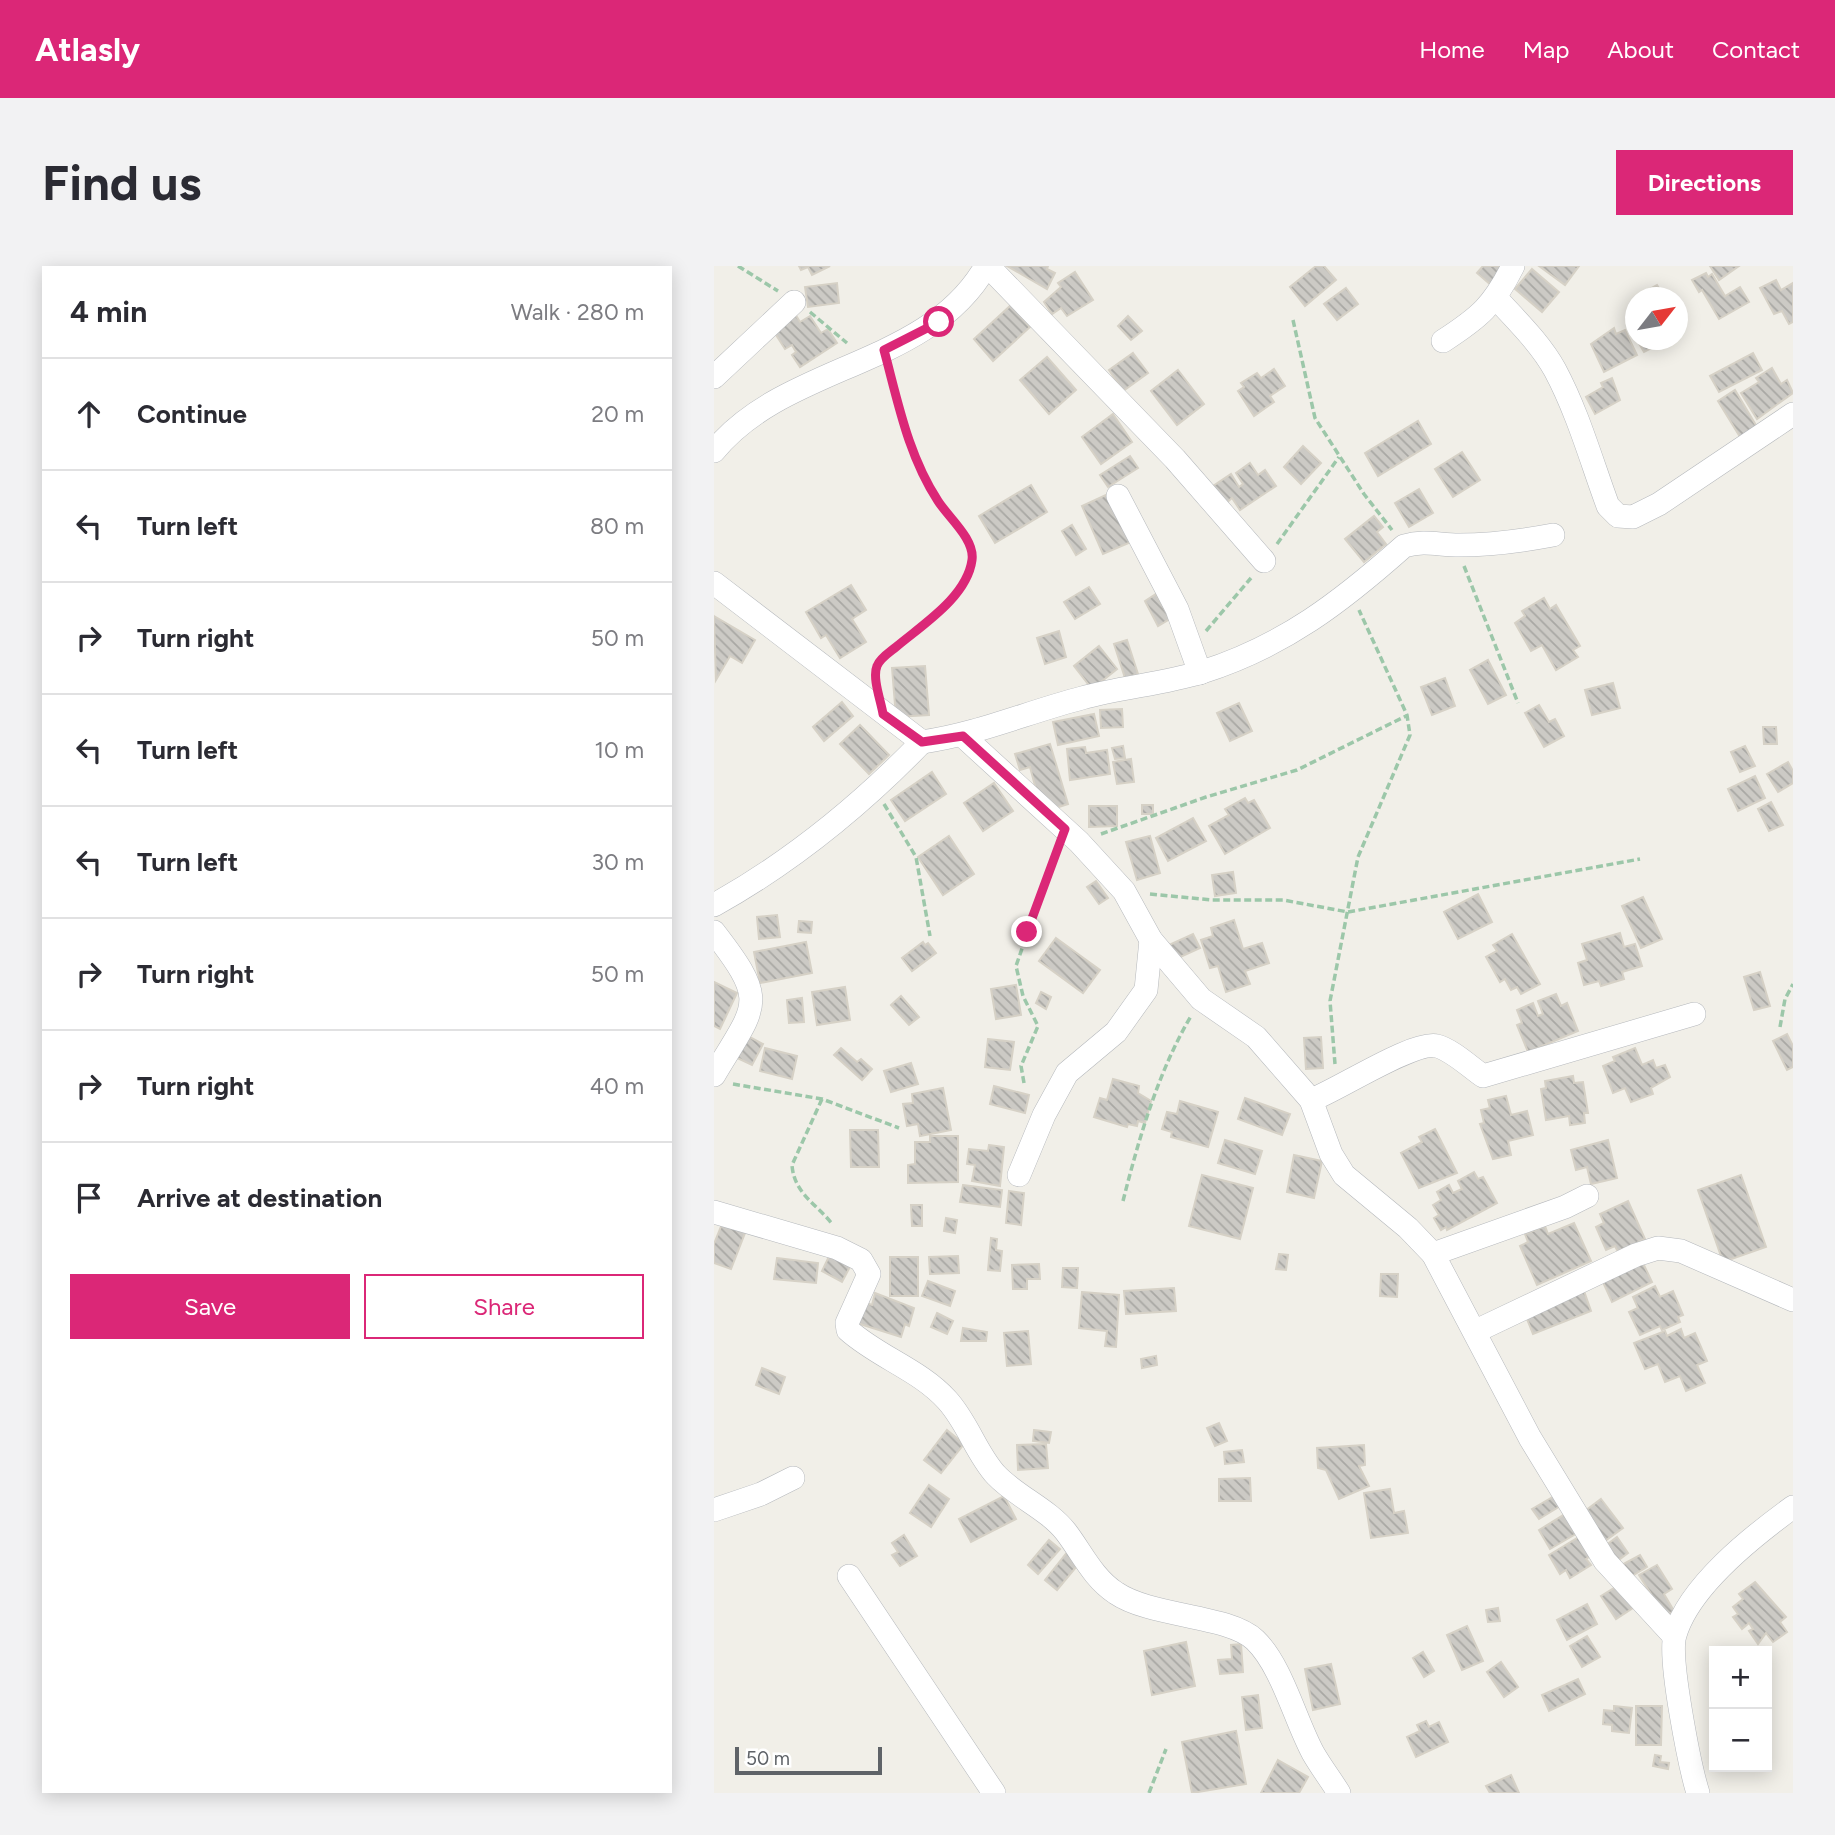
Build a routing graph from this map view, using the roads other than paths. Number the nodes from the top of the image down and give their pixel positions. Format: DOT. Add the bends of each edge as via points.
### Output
graph roads {
  1 [pos="987,266"];
  2 [pos="1513,266"];
  3 [pos="1497,299"];
  4 [pos="794,302"];
  5 [pos="1443,341"];
  6 [pos="714,377"];
  7 [pos="1793,414"];
  8 [pos="714,451"];
  9 [pos="1118,496"];
  10 [pos="1553,535"];
  11 [pos="1264,561"];
  12 [pos="714,583"];
  13 [pos="1200,673"];
  14 [pos="963,736"];
  15 [pos="922,742"];
  16 [pos="714,905"];
  17 [pos="714,932"];
  18 [pos="1152,940"];
  19 [pos="1695,1014"];
  20 [pos="720,1079"];
  21 [pos="1311,1100"];
  22 [pos="1019,1175"];
  23 [pos="1587,1196"];
  24 [pos="714,1212"];
  25 [pos="1433,1254"];
  26 [pos="1793,1300"];
  27 [pos="1476,1331"];
  28 [pos="793,1478"];
  29 [pos="1793,1507"];
  30 [pos="714,1510"];
  31 [pos="849,1576"];
  32 [pos="1674,1636"];
  33 [pos="994,1793"];
  34 [pos="1339,1793"];
  35 [pos="1698,1793"];
  1 -- 8 [label="street" via="972,290 939,322 777,398 743,422"];
  1 -- 11 [label="street" via="1175,459"];
  2 -- 3 [label="street"];
  3 -- 5 [label="street"];
  3 -- 7 [label="street" via="1554,368 1578,419 1608,506 1618,516 1633,517 1658,504"];
  4 -- 6 [label="street"];
  9 -- 13 [label="street" via="1177,609"];
  10 -- 13 [label="street" via="1511,544 1455,545 1423,540 1404,546 1305,627"];
  12 -- 15 [label="street"];
  13 -- 14 [label="street" via="1082,698"];
  14 -- 15 [label="street"];
  14 -- 18 [label="street" via="1072,835 1124,891"];
  15 -- 16 [label="street" via="875,791 765,877"];
  17 -- 20 [label="street" via="751,987 752,1007"];
  18 -- 21 [label="street" via="1201,999 1256,1037"];
  18 -- 22 [label="street" via="1146,990 1116,1032 1067,1073"];
  19 -- 21 [label="street" via="1483,1076 1436,1046 1421,1047"];
  21 -- 25 [label="street" via="1344,1175"];
  23 -- 25 [label="street"];
  24 -- 34 [label="street" via="837,1248 861,1260 869,1274 848,1330 946,1399 994,1472 1064,1530 1115,1593 1254,1639 1268,1655 1314,1754"];
  25 -- 27 [label="street"];
  26 -- 27 [label="street" via="1681,1251 1658,1248"];
  27 -- 32 [label="street" via="1530,1438 1605,1561"];
  28 -- 30 [label="street"];
  29 -- 32 [label="street" via="1751,1537 1698,1593"];
  31 -- 33 [label="street"];
  32 -- 35 [label="street" via="1689,1764"];
}
